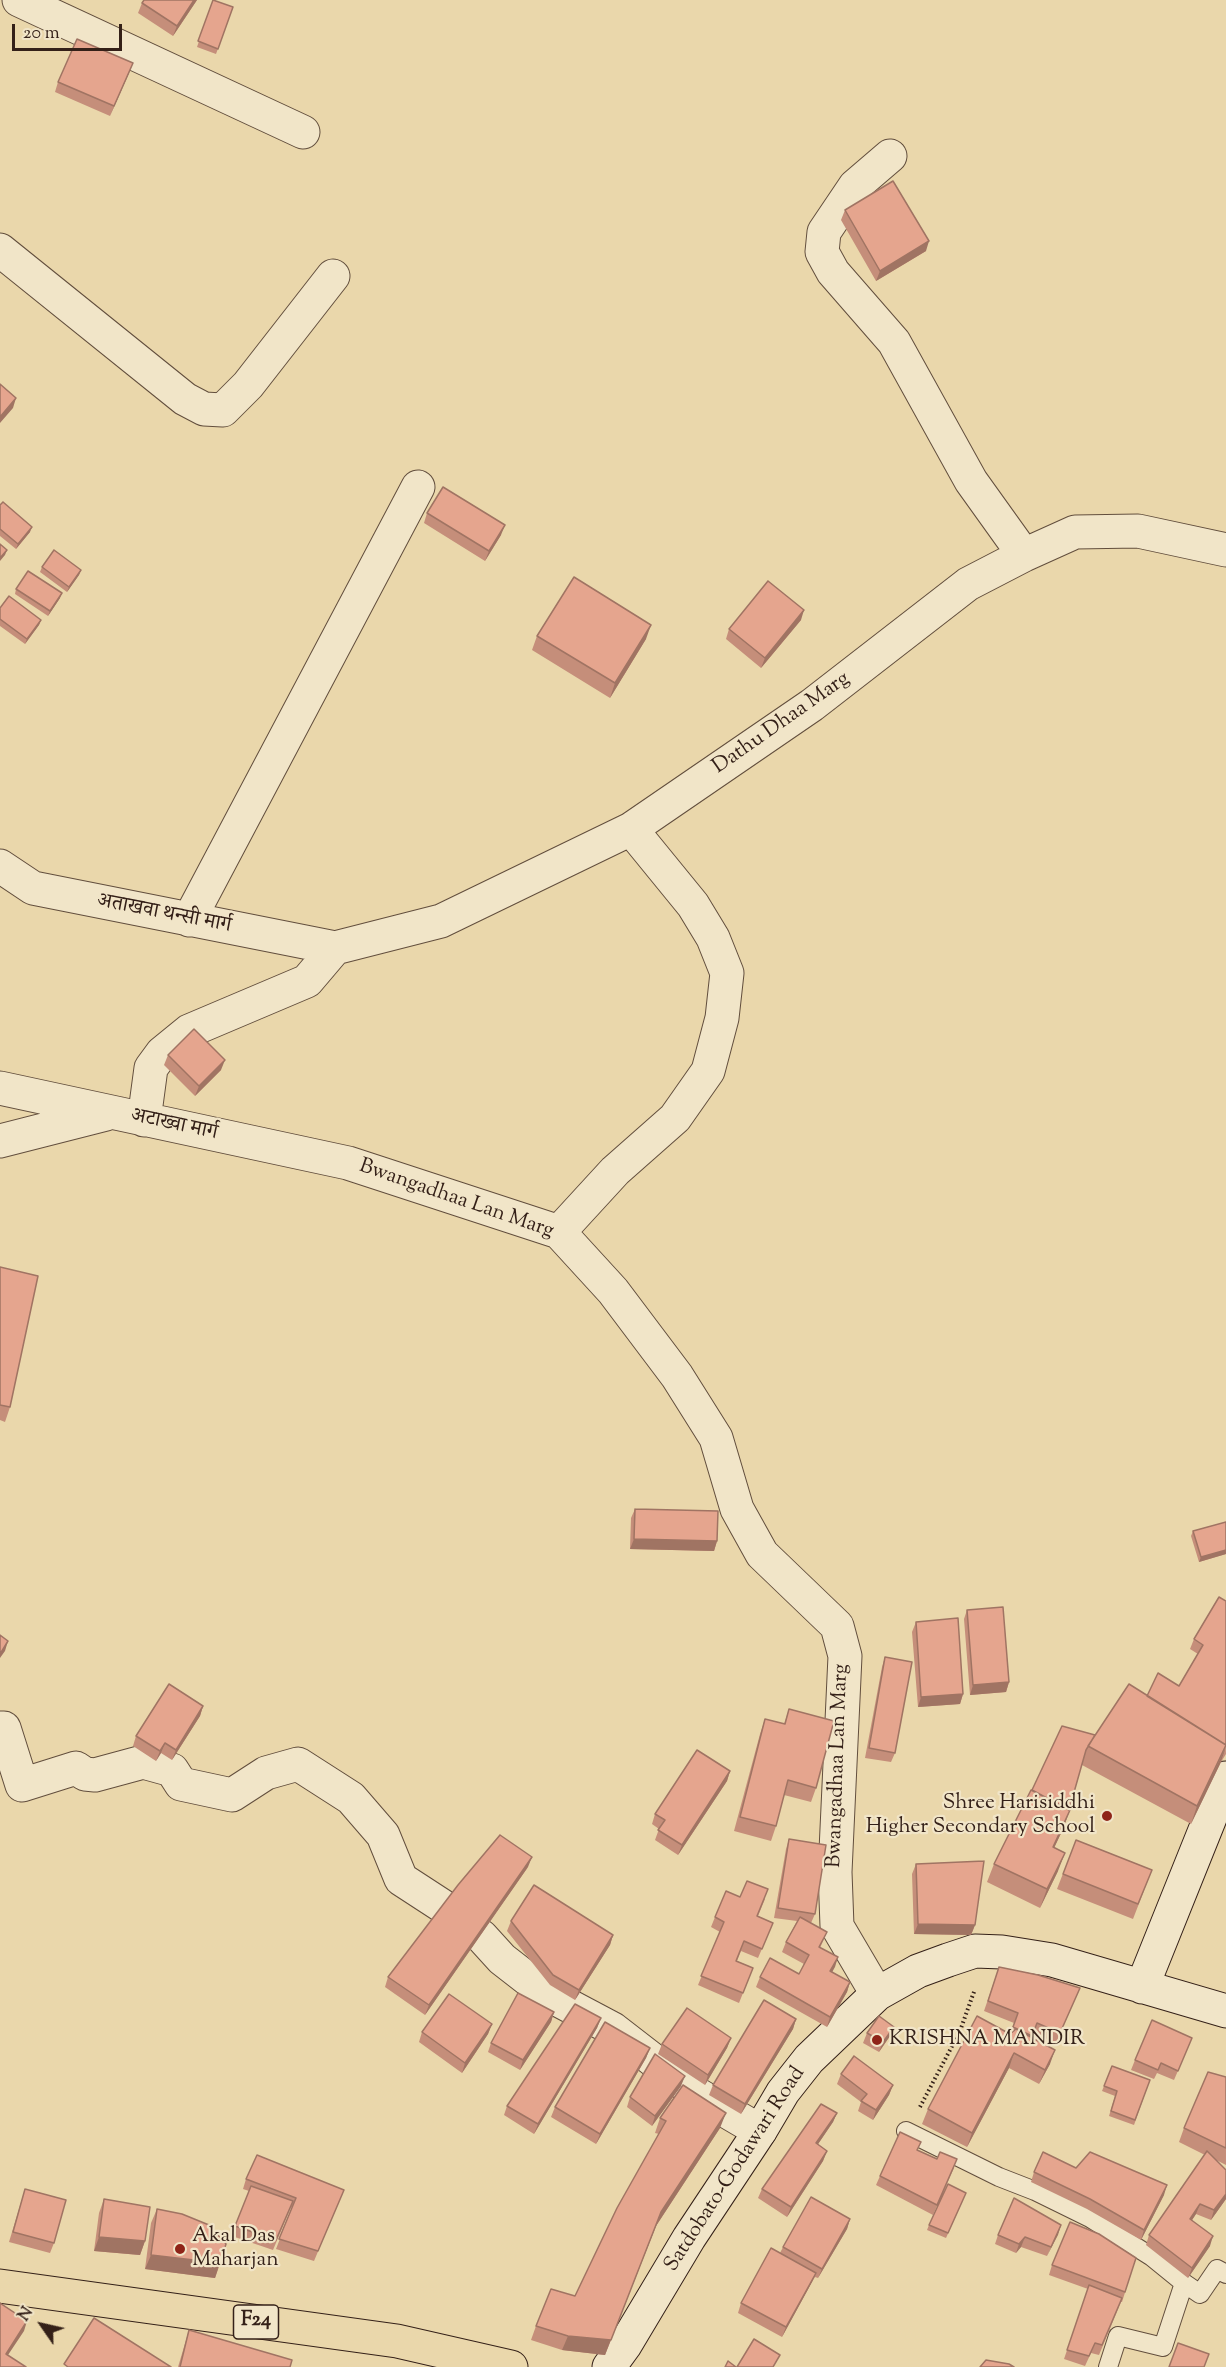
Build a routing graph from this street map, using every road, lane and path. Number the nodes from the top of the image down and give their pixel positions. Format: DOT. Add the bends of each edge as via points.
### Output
graph roads {
  1 [pos="19,0"];
  2 [pos="303,132"];
  3 [pos="890,156"];
  4 [pos="0,250"];
  5 [pos="333,276"];
  6 [pos="418,487"];
  7 [pos="1226,550"];
  8 [pos="1024,555"];
  9 [pos="631,829"];
  10 [pos="0,866"];
  11 [pos="189,920"];
  12 [pos="334,948"];
  13 [pos="0,1088"];
  14 [pos="112,1113"];
  15 [pos="144,1120"];
  16 [pos="0,1141"];
  17 [pos="348,1163"];
  18 [pos="559,1232"];
  19 [pos="0,1728"];
  20 [pos="1226,1778"];
  21 [pos="975,1951"];
  22 [pos="1142,1986"];
  23 [pos="877,1994"];
  24 [pos="1226,2011"];
  25 [pos="906,2131"];
  26 [pos="760,2132"];
  27 [pos="1226,2274"];
  28 [pos="1184,2283"];
  29 [pos="0,2286"];
  30 [pos="619,2360"];
  31 [pos="511,2367"];
  32 [pos="1108,2367"];
  1 -- 2 [label="street"];
  3 -- 8 [label="street" via="855,186 824,232 822,252 833,272 894,342 971,481"];
  4 -- 5 [label="street" via="185,399 204,409 223,410 248,385"];
  6 -- 11 [label="street"];
  7 -- 8 [label="street, Dathu Dhaa Marg" via="1138,531 1075,532"];
  8 -- 9 [label="street, Dathu Dhaa Marg" via="968,584 812,705"];
  9 -- 12 [label="street, Dathu Dhaa Marg" via="441,921"];
  9 -- 18 [label="street" via="693,904 713,939 727,973 722,1018 708,1071 675,1118 615,1170"];
  10 -- 11 [label="street, अताखवा थन्सी मार्ग" via="33,888"];
  11 -- 12 [label="street, अताखवा थन्सी मार्ग"];
  12 -- 15 [label="street" via="307,981 189,1031 162,1053 151,1068"];
  13 -- 14 [label="street, अटाख्वा मार्ग"];
  14 -- 15 [label="street, अटाख्वा मार्ग"];
  14 -- 16 [label="street"];
  15 -- 17 [label="street, अटाख्वा मार्ग"];
  17 -- 18 [label="street, Bwangadhaa Lan Marg"];
  18 -- 23 [label="street, Bwangadhaa Lan Marg" via="613,1292 677,1376 716,1438 737,1509 762,1554 837,1626 845,1656 835,1872 837,1926"];
  19 -- 26 [label="street" via="4,1728 22,1785 76,1768 85,1774 95,1774 143,1762 171,1770 181,1784 232,1795 266,1773 298,1764 351,1798 383,1835 401,1879 472,1929 502,1959 547,1994 613,2029 697,2094"];
  20 -- 22 [label="street"];
  21 -- 22 [label="street, Satdobato-Godawari Road" via="1052,1960"];
  21 -- 23 [label="street, Satdobato-Godawari Road" via="918,1971"];
  21 -- 25 [label="path" via="975,1989 960,2031"];
  22 -- 24 [label="street, Satdobato-Godawari Road"];
  23 -- 26 [label="street, Satdobato-Godawari Road" via="809,2059 783,2092"];
  25 -- 28 [label="lane" via="1090,2218 1152,2257"];
  26 -- 30 [label="street, Satdobato-Godawari Road" via="689,2238"];
  27 -- 28 [label="lane" via="1217,2269 1200,2294"];
  28 -- 32 [label="lane" via="1163,2347 1118,2336"];
  29 -- 31 [label="main road, F24" via="397,2341"];
}
